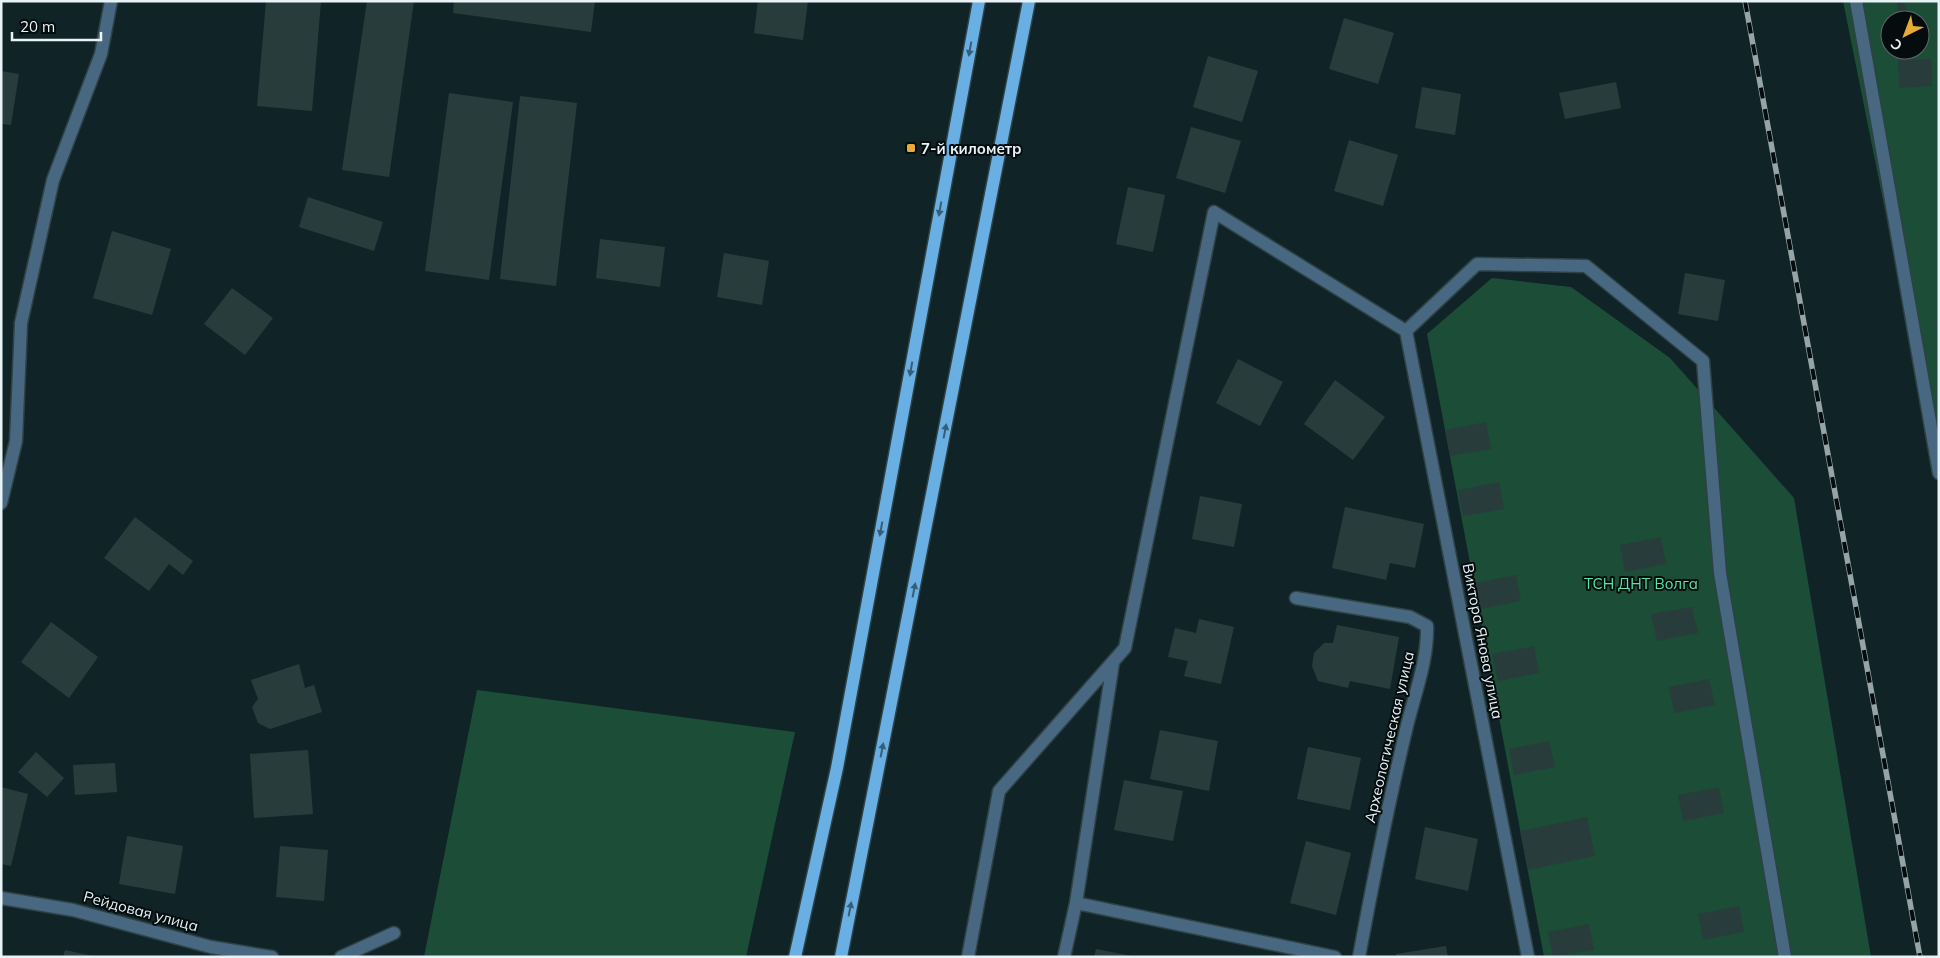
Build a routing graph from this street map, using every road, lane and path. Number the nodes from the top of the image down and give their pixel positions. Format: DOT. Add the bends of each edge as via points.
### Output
graph roads {
  1 [pos="112,1"];
  2 [pos="979,1"];
  3 [pos="1029,1"];
  4 [pos="1856,1"];
  5 [pos="1406,332"];
  6 [pos="1935,424"];
  7 [pos="1939,473"];
  8 [pos="1,504"];
  9 [pos="1296,598"];
  10 [pos="1113,662"];
  11 [pos="1,898"];
  12 [pos="1076,903"];
  13 [pos="394,933"];
  14 [pos="210,952"];
  15 [pos="272,957"];
  16 [pos="342,957"];
  17 [pos="795,957"];
  18 [pos="841,957"];
  19 [pos="968,957"];
  20 [pos="1064,957"];
  21 [pos="1335,957"];
  22 [pos="1359,957"];
  23 [pos="1528,957"];
  24 [pos="1785,957"];
  1 -- 8 [label="street" via="101,54 53,180 22,323 16,441"];
  2 -- 17 [label="main road, one-way" via="839,758"];
  18 -- 3 [label="main road, one-way"];
  4 -- 6 [label="street"];
  5 -- 10 [label="street" via="1214,212 1125,648"];
  5 -- 23 [label="street, Виктора Янова улица"];
  5 -- 24 [label="street" via="1477,264 1586,266 1703,361 1720,573"];
  6 -- 7 [label="street"];
  9 -- 22 [label="street, Археологическая улица" via="1410,617 1427,626 1428,647 1402,748"];
  10 -- 12 [label="street"];
  10 -- 19 [label="street" via="999,791"];
  11 -- 14 [label="street, Рейдовая улица" via="73,910"];
  12 -- 20 [label="street"];
  12 -- 21 [label="street"];
  13 -- 16 [label="street"];
  14 -- 15 [label="street, Рейдовая улица"];
}
